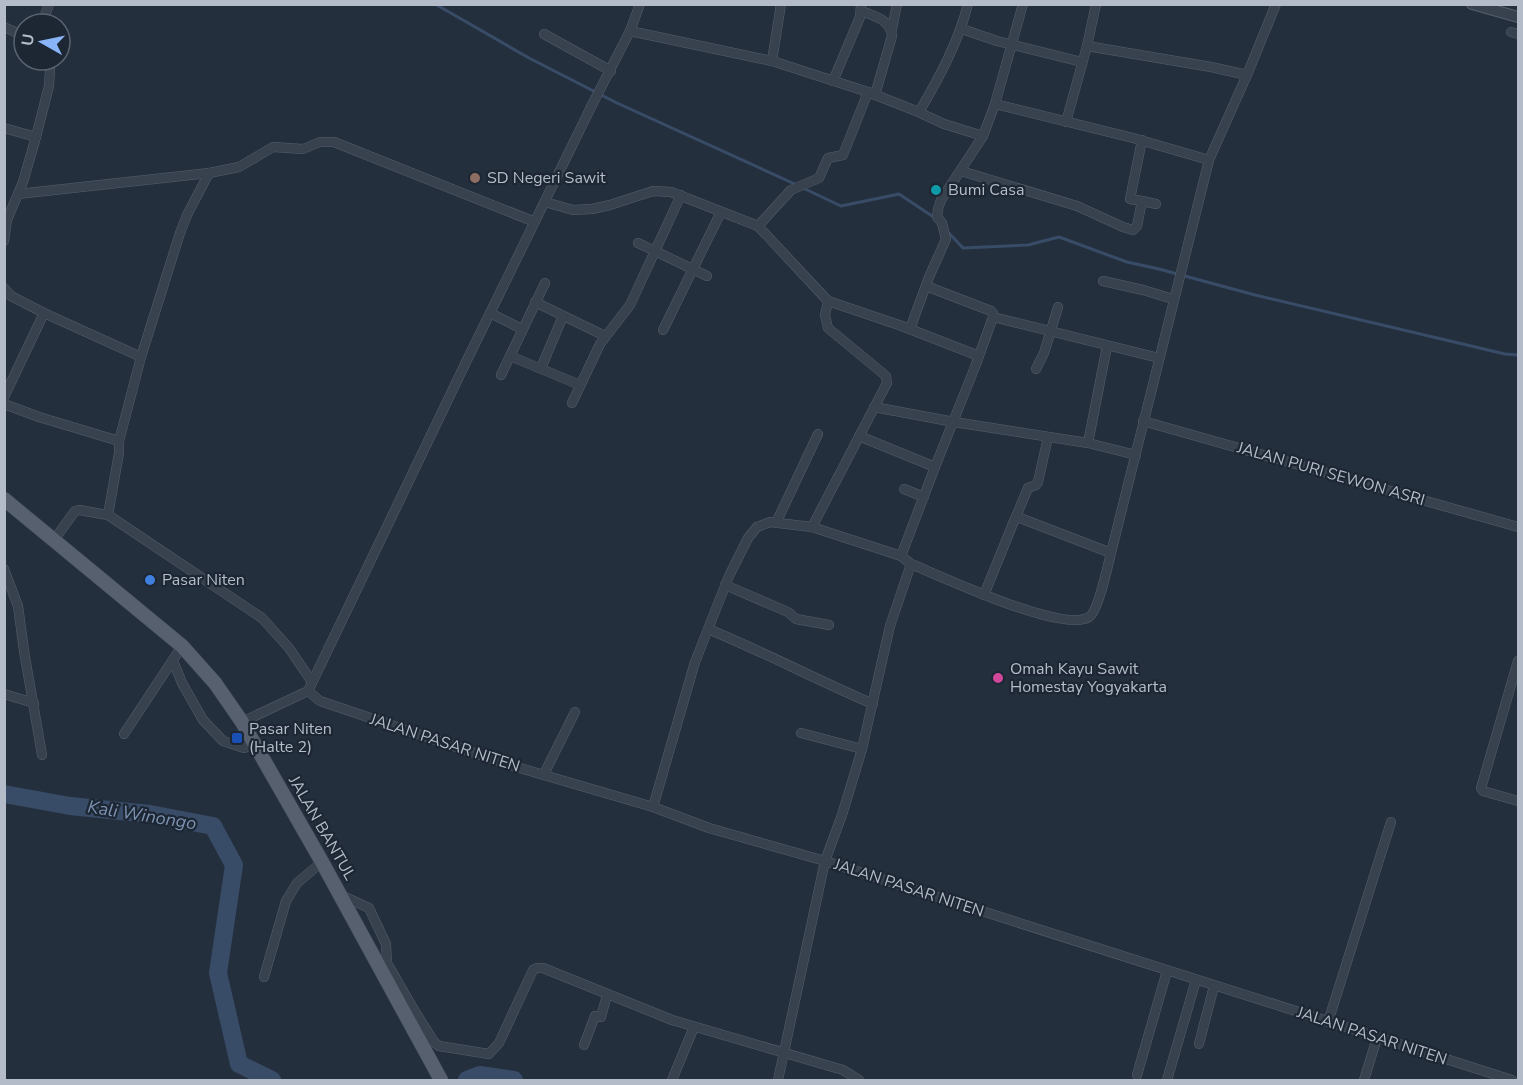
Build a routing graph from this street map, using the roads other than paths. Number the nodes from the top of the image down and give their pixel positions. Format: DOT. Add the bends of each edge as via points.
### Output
graph roads {
  1 [pos="640,4"];
  2 [pos="782,4"];
  3 [pos="897,4"];
  4 [pos="969,4"];
  5 [pos="1023,4"];
  6 [pos="1096,4"];
  7 [pos="1276,4"];
  8 [pos="1472,4"];
  9 [pos="861,8"];
  10 [pos="1518,17"];
  11 [pos="962,28"];
  12 [pos="892,29"];
  13 [pos="630,31"];
  14 [pos="544,34"];
  15 [pos="1012,46"];
  16 [pos="1087,46"];
  17 [pos="772,61"];
  18 [pos="1082,62"];
  19 [pos="611,71"];
  20 [pos="50,72"];
  21 [pos="1247,75"];
  22 [pos="833,81"];
  23 [pos="872,94"];
  24 [pos="995,104"];
  25 [pos="919,112"];
  26 [pos="1066,122"];
  27 [pos="4,128"];
  28 [pos="983,136"];
  29 [pos="36,137"];
  30 [pos="1142,140"];
  31 [pos="1209,160"];
  32 [pos="961,171"];
  33 [pos="209,174"];
  34 [pos="18,194"];
  35 [pos="681,195"];
  36 [pos="1142,201"];
  37 [pos="545,202"];
  38 [pos="1156,204"];
  39 [pos="8,206"];
  40 [pos="720,212"];
  41 [pos="535,222"];
  42 [pos="758,226"];
  43 [pos="4,241"];
  44 [pos="638,243"];
  45 [pos="656,252"];
  46 [pos="692,269"];
  47 [pos="707,276"];
  48 [pos="1103,281"];
  49 [pos="544,283"];
  50 [pos="926,286"];
  51 [pos="4,288"];
  52 [pos="1173,299"];
  53 [pos="828,301"];
  54 [pos="536,302"];
  55 [pos="1058,307"];
  56 [pos="44,313"];
  57 [pos="490,314"];
  58 [pos="563,316"];
  59 [pos="993,317"];
  60 [pos="522,329"];
  61 [pos="910,329"];
  62 [pos="663,330"];
  63 [pos="1051,332"];
  64 [pos="605,336"];
  65 [pos="1107,346"];
  66 [pos="510,356"];
  67 [pos="979,356"];
  68 [pos="141,357"];
  69 [pos="1159,358"];
  70 [pos="540,368"];
  71 [pos="1036,369"];
  72 [pos="501,375"];
  73 [pos="580,385"];
  74 [pos="4,397"];
  75 [pos="572,403"];
  76 [pos="4,404"];
  77 [pos="874,407"];
  78 [pos="1143,421"];
  79 [pos="954,422"];
  80 [pos="818,434"];
  81 [pos="859,436"];
  82 [pos="1048,437"];
  83 [pos="119,441"];
  84 [pos="1088,443"];
  85 [pos="1136,455"];
  86 [pos="935,467"];
  87 [pos="904,489"];
  88 [pos="924,497"];
  89 [pos="4,499"];
  90 [pos="108,515"];
  91 [pos="1015,519"];
  92 [pos="776,523"];
  93 [pos="812,527"];
  94 [pos="1518,528"];
  95 [pos="54,540"];
  96 [pos="1111,553"];
  97 [pos="901,556"];
  98 [pos="911,564"];
  99 [pos="4,568"];
  100 [pos="725,585"];
  101 [pos="984,595"];
  102 [pos="829,625"];
  103 [pos="708,629"];
  104 [pos="182,646"];
  105 [pos="173,660"];
  106 [pos="1518,661"];
  107 [pos="312,682"];
  108 [pos="308,691"];
  109 [pos="4,694"];
  110 [pos="34,703"];
  111 [pos="873,704"];
  112 [pos="575,712"];
  113 [pos="242,722"];
  114 [pos="801,733"];
  115 [pos="124,735"];
  116 [pos="255,744"];
  117 [pos="862,749"];
  118 [pos="42,755"];
  119 [pos="544,774"];
  120 [pos="1518,801"];
  121 [pos="653,807"];
  122 [pos="1391,822"];
  123 [pos="322,861"];
  124 [pos="825,861"];
  125 [pos="383,964"];
  126 [pos="1167,971"];
  127 [pos="264,977"];
  128 [pos="1196,980"];
  129 [pos="1214,986"];
  130 [pos="607,995"];
  131 [pos="1329,1022"];
  132 [pos="694,1027"];
  133 [pos="1377,1038"];
  134 [pos="1199,1044"];
  135 [pos="584,1045"];
  136 [pos="784,1054"];
  137 [pos="1137,1075"];
  138 [pos="441,1080"];
  139 [pos="672,1080"];
  140 [pos="778,1080"];
  141 [pos="859,1080"];
  142 [pos="1167,1080"];
  143 [pos="1364,1080"];
  144 [pos="1512,1080"];
  1 -- 13 [label="street"];
  2 -- 17 [label="street"];
  3 -- 12 [label="street"];
  4 -- 11 [label="street"];
  5 -- 15 [label="street"];
  6 -- 16 [label="street"];
  7 -- 21 [label="street"];
  8 -- 10 [label="street"];
  9 -- 12 [label="street"];
  9 -- 22 [label="street"];
  11 -- 15 [label="street"];
  11 -- 25 [label="street"];
  12 -- 23 [label="street"];
  13 -- 17 [label="street"];
  13 -- 19 [label="street"];
  14 -- 19 [label="street"];
  15 -- 18 [label="street"];
  15 -- 24 [label="street"];
  16 -- 18 [label="street"];
  16 -- 21 [label="street"];
  17 -- 22 [label="street"];
  18 -- 26 [label="street"];
  19 -- 37 [label="street"];
  20 -- 29 [label="street"];
  21 -- 31 [label="street"];
  22 -- 23 [label="street"];
  23 -- 25 [label="street"];
  23 -- 42 [label="street" via="844,153 828,158 819,178 791,190"];
  24 -- 26 [label="street"];
  24 -- 28 [label="street"];
  25 -- 28 [label="street"];
  26 -- 30 [label="street"];
  27 -- 29 [label="street"];
  28 -- 32 [label="street"];
  29 -- 34 [label="street"];
  30 -- 31 [label="street"];
  30 -- 36 [label="street" via="1130,198"];
  31 -- 52 [label="street"];
  32 -- 36 [label="street" via="1077,206 1130,230 1137,226"];
  32 -- 50 [label="street" via="938,208 937,217 946,239"];
  33 -- 34 [label="street"];
  33 -- 41 [label="street" via="239,167 273,147 303,149 328,141"];
  33 -- 68 [label="street" via="180,232"];
  34 -- 39 [label="street"];
  35 -- 37 [label="street" via="658,190 583,210"];
  35 -- 40 [label="street"];
  35 -- 45 [label="street"];
  36 -- 38 [label="street"];
  37 -- 41 [label="street"];
  39 -- 43 [label="street"];
  40 -- 42 [label="street"];
  40 -- 46 [label="street"];
  41 -- 57 [label="street"];
  42 -- 53 [label="street"];
  44 -- 45 [label="street"];
  45 -- 46 [label="street"];
  45 -- 64 [label="street" via="624,316"];
  46 -- 47 [label="street"];
  46 -- 62 [label="street"];
  48 -- 52 [label="street"];
  49 -- 54 [label="street"];
  50 -- 59 [label="street" via="991,311"];
  50 -- 61 [label="street"];
  51 -- 56 [label="street" via="11,296"];
  52 -- 69 [label="street"];
  53 -- 61 [label="street"];
  53 -- 77 [label="street" via="828,328 886,376 887,383"];
  54 -- 58 [label="street"];
  54 -- 60 [label="street"];
  55 -- 63 [label="street"];
  56 -- 68 [label="street"];
  56 -- 74 [label="street"];
  57 -- 60 [label="street"];
  57 -- 107 [label="street"];
  58 -- 64 [label="street"];
  58 -- 70 [label="street"];
  59 -- 63 [label="street"];
  59 -- 67 [label="street"];
  60 -- 66 [label="street"];
  61 -- 67 [label="street"];
  63 -- 65 [label="street"];
  63 -- 71 [label="street"];
  64 -- 73 [label="street"];
  65 -- 69 [label="street"];
  65 -- 84 [label="street"];
  66 -- 70 [label="street"];
  66 -- 72 [label="street"];
  67 -- 79 [label="street"];
  68 -- 83 [label="street"];
  69 -- 78 [label="street"];
  70 -- 73 [label="street"];
  73 -- 75 [label="street"];
  76 -- 83 [label="street"];
  77 -- 79 [label="street"];
  77 -- 81 [label="street"];
  78 -- 85 [label="street"];
  78 -- 94 [label="street, JALAN PURI SEWON ASRI"];
  79 -- 82 [label="street"];
  79 -- 86 [label="street"];
  80 -- 92 [label="street"];
  81 -- 86 [label="street"];
  81 -- 93 [label="street"];
  82 -- 84 [label="street"];
  82 -- 91 [label="street" via="1038,482 1028,488"];
  83 -- 90 [label="street"];
  84 -- 85 [label="street"];
  85 -- 96 [label="street"];
  86 -- 88 [label="street"];
  87 -- 88 [label="street"];
  88 -- 97 [label="street"];
  89 -- 95 [label="main road, JALAN BANTUL"];
  90 -- 95 [label="street" via="75,511"];
  90 -- 107 [label="street" via="262,618"];
  91 -- 96 [label="street"];
  91 -- 101 [label="street"];
  92 -- 93 [label="street"];
  92 -- 100 [label="street" via="757,527"];
  93 -- 97 [label="street"];
  95 -- 104 [label="main road, JALAN BANTUL"];
  96 -- 101 [label="street" via="1095,609 1088,618 1068,621"];
  97 -- 98 [label="street"];
  98 -- 101 [label="street"];
  98 -- 111 [label="street" via="890,626"];
  99 -- 110 [label="street" via="18,606"];
  100 -- 102 [label="street" via="796,619"];
  100 -- 103 [label="street"];
  103 -- 111 [label="street"];
  103 -- 121 [label="street"];
  104 -- 105 [label="street"];
  104 -- 113 [label="main road, JALAN BANTUL"];
  105 -- 115 [label="street"];
  105 -- 116 [label="street" via="203,720 223,741 244,748"];
  106 -- 120 [label="street" via="1480,788"];
  107 -- 108 [label="street"];
  108 -- 113 [label="street"];
  108 -- 119 [label="street, JALAN PASAR NITEN" via="320,701"];
  109 -- 110 [label="street"];
  110 -- 118 [label="street"];
  111 -- 117 [label="street"];
  112 -- 119 [label="street"];
  113 -- 116 [label="main road, JALAN BANTUL"];
  114 -- 117 [label="street"];
  116 -- 123 [label="main road, JALAN BANTUL"];
  117 -- 124 [label="street"];
  119 -- 121 [label="street, JALAN PASAR NITEN"];
  121 -- 124 [label="street, JALAN PASAR NITEN" via="709,828"];
  122 -- 131 [label="street"];
  123 -- 125 [label="main road, JALAN BANTUL"];
  123 -- 127 [label="street" via="297,883 286,902"];
  124 -- 126 [label="street, JALAN PASAR NITEN"];
  124 -- 136 [label="street"];
  125 -- 130 [label="street" via="434,1042 464,1051 492,1052 537,968"];
  125 -- 138 [label="main road, JALAN BANTUL"];
  126 -- 128 [label="street, JALAN PASAR NITEN"];
  126 -- 137 [label="street"];
  128 -- 129 [label="street, JALAN PASAR NITEN"];
  128 -- 142 [label="street"];
  129 -- 131 [label="street, JALAN PASAR NITEN"];
  129 -- 134 [label="street"];
  130 -- 132 [label="street"];
  130 -- 135 [label="street" via="601,1017 595,1016"];
  131 -- 133 [label="street, JALAN PASAR NITEN"];
  132 -- 136 [label="street"];
  132 -- 139 [label="street"];
  133 -- 143 [label="street"];
  133 -- 144 [label="street, JALAN PASAR NITEN"];
  136 -- 140 [label="street"];
  136 -- 141 [label="street" via="843,1070"];
}
